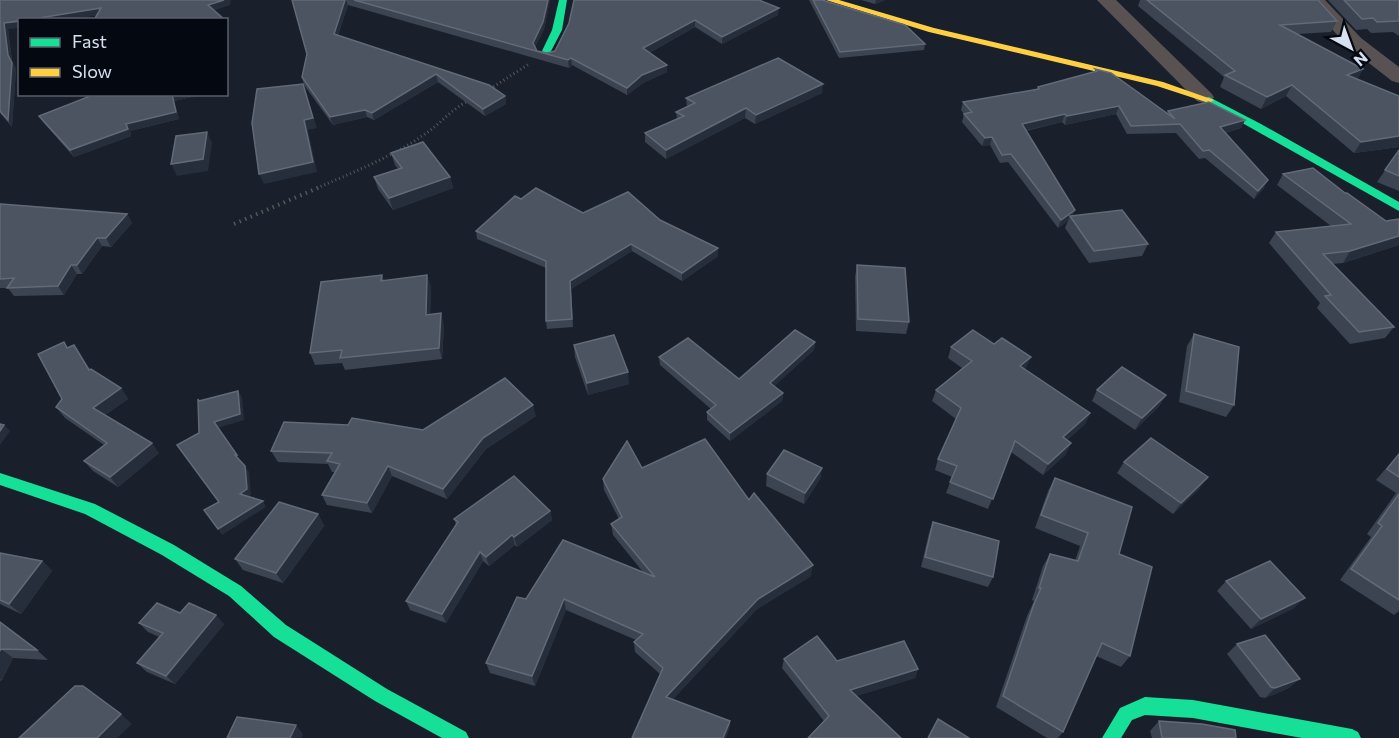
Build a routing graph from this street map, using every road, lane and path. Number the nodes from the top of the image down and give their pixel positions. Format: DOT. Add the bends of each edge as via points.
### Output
graph roads {
  1 [pos="563,0"];
  2 [pos="830,0"];
  3 [pos="1106,0"];
  4 [pos="1315,0"];
  5 [pos="547,51"];
  6 [pos="1399,77"];
  7 [pos="488,90"];
  8 [pos="1204,97"];
  9 [pos="468,100"];
  10 [pos="1399,207"];
  11 [pos="234,224"];
  12 [pos="0,480"];
  13 [pos="460,738"];
  14 [pos="1112,738"];
  15 [pos="1352,738"];
  1 -- 5 [label="street" via="557,30"];
  2 -- 8 [label="street" via="932,30"];
  3 -- 8 [label="street"];
  4 -- 6 [label="street" via="1354,42"];
  5 -- 7 [label="path"];
  8 -- 10 [label="street"];
  9 -- 11 [label="path" via="428,132 366,167"];
  12 -- 13 [label="street" via="90,509 168,550 236,591 280,631 381,695"];
  14 -- 15 [label="street" via="1126,714 1145,706 1192,709"];
}
